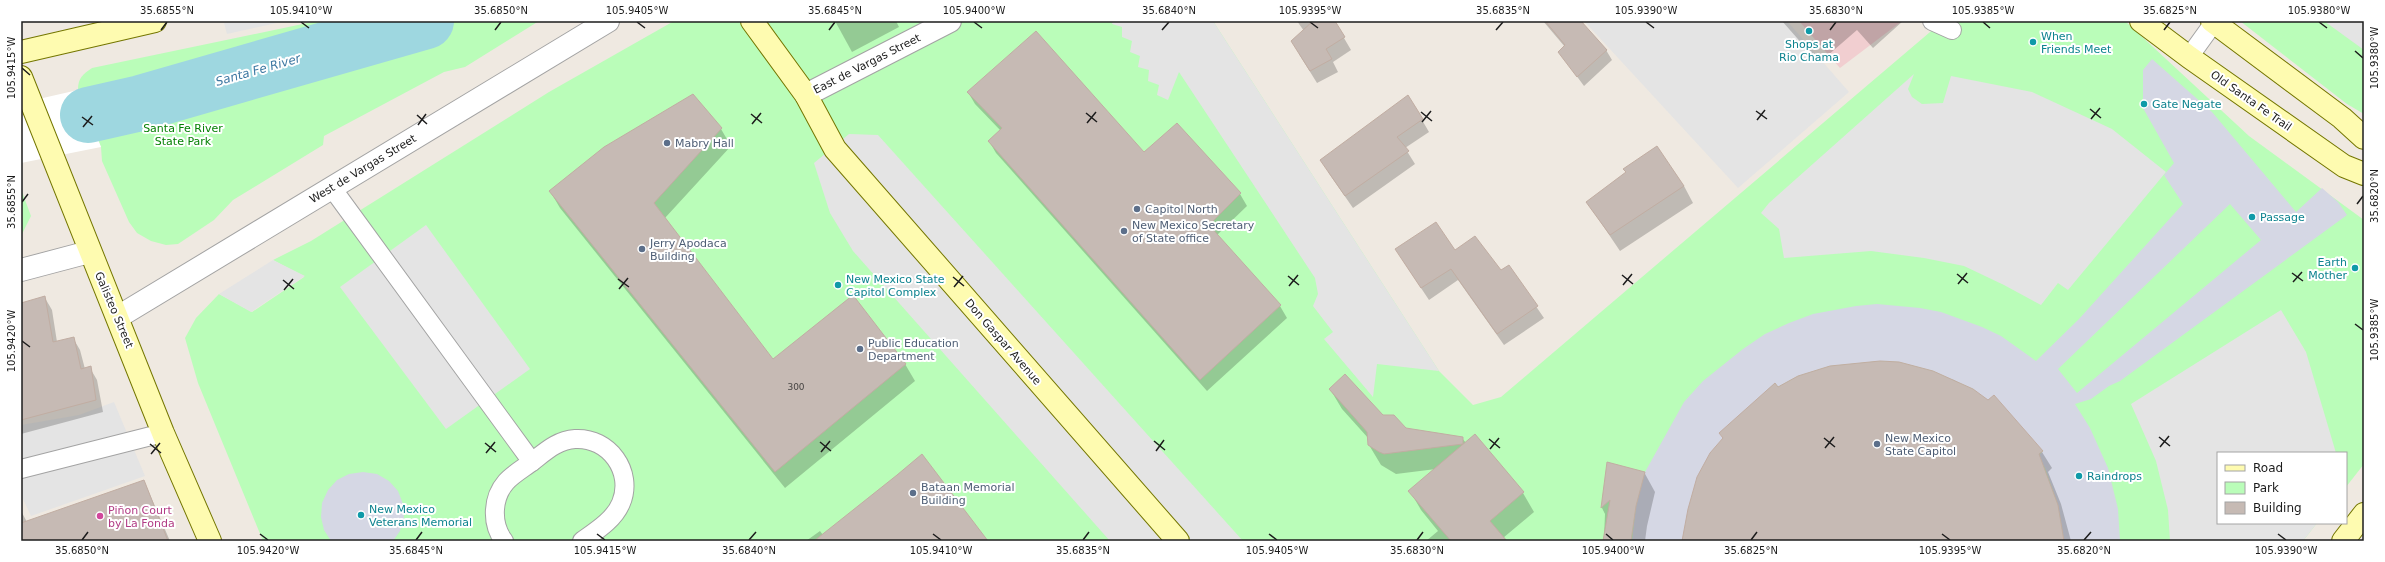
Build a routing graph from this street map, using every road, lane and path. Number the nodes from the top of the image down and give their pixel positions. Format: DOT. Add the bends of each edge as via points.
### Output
graph roads {
  1 [pos="155,21"];
  2 [pos="608,21"];
  3 [pos="752,21"];
  4 [pos="950,21"];
  5 [pos="1932,21"];
  6 [pos="2141,21"];
  7 [pos="2214,21"];
  8 [pos="130,23"];
  9 [pos="1952,30"];
  10 [pos="21,52"];
  11 [pos="2189,57"];
  12 [pos="21,77"];
  13 [pos="806,95"];
  14 [pos="2342,118"];
  15 [pos="2364,129"];
  16 [pos="2364,138"];
  17 [pos="2344,166"];
  18 [pos="2364,174"];
  19 [pos="2364,180"];
  20 [pos="332,188"];
  21 [pos="89,252"];
  22 [pos="21,270"];
  23 [pos="118,317"];
  24 [pos="163,433"];
  25 [pos="532,462"];
  26 [pos="21,469"];
  27 [pos="2364,514"];
  28 [pos="210,541"];
  29 [pos="504,541"];
  30 [pos="582,541"];
  31 [pos="1178,541"];
  32 [pos="2343,541"];
  1 -- 8 [label="street"];
  2 -- 20 [label="street, West de Vargas Street"];
  3 -- 13 [label="street, Don Gaspar Avenue"];
  4 -- 13 [label="street, East de Vargas Street"];
  5 -- 9 [label="lane"];
  6 -- 11 [label="street, Old Santa Fe Trail"];
  7 -- 11 [label="lane"];
  7 -- 14 [label="street"];
  8 -- 10 [label="street"];
  11 -- 17 [label="street, Old Santa Fe Trail"];
  12 -- 21 [label="street, Galisteo Street"];
  13 -- 31 [label="street, Don Gaspar Avenue" via="835,149"];
  14 -- 15 [label="street"];
  14 -- 16 [label="street"];
  17 -- 18 [label="street, Old Santa Fe Trail"];
  17 -- 19 [label="street"];
  20 -- 23 [label="street, West de Vargas Street"];
  20 -- 25 [label="lane"];
  21 -- 22 [label="street"];
  21 -- 23 [label="street, Galisteo Street"];
  23 -- 24 [label="street, Galisteo Street"];
  24 -- 26 [label="lane"];
  24 -- 28 [label="street, Galisteo Street"];
  25 -- 29 [label="lane" via="506,482 498,494 494,517 498,532"];
  25 -- 30 [label="lane" via="561,442 583,439 603,446 618,462 624,482 620,504 612,517"];
  27 -- 32 [label="street"];
}
